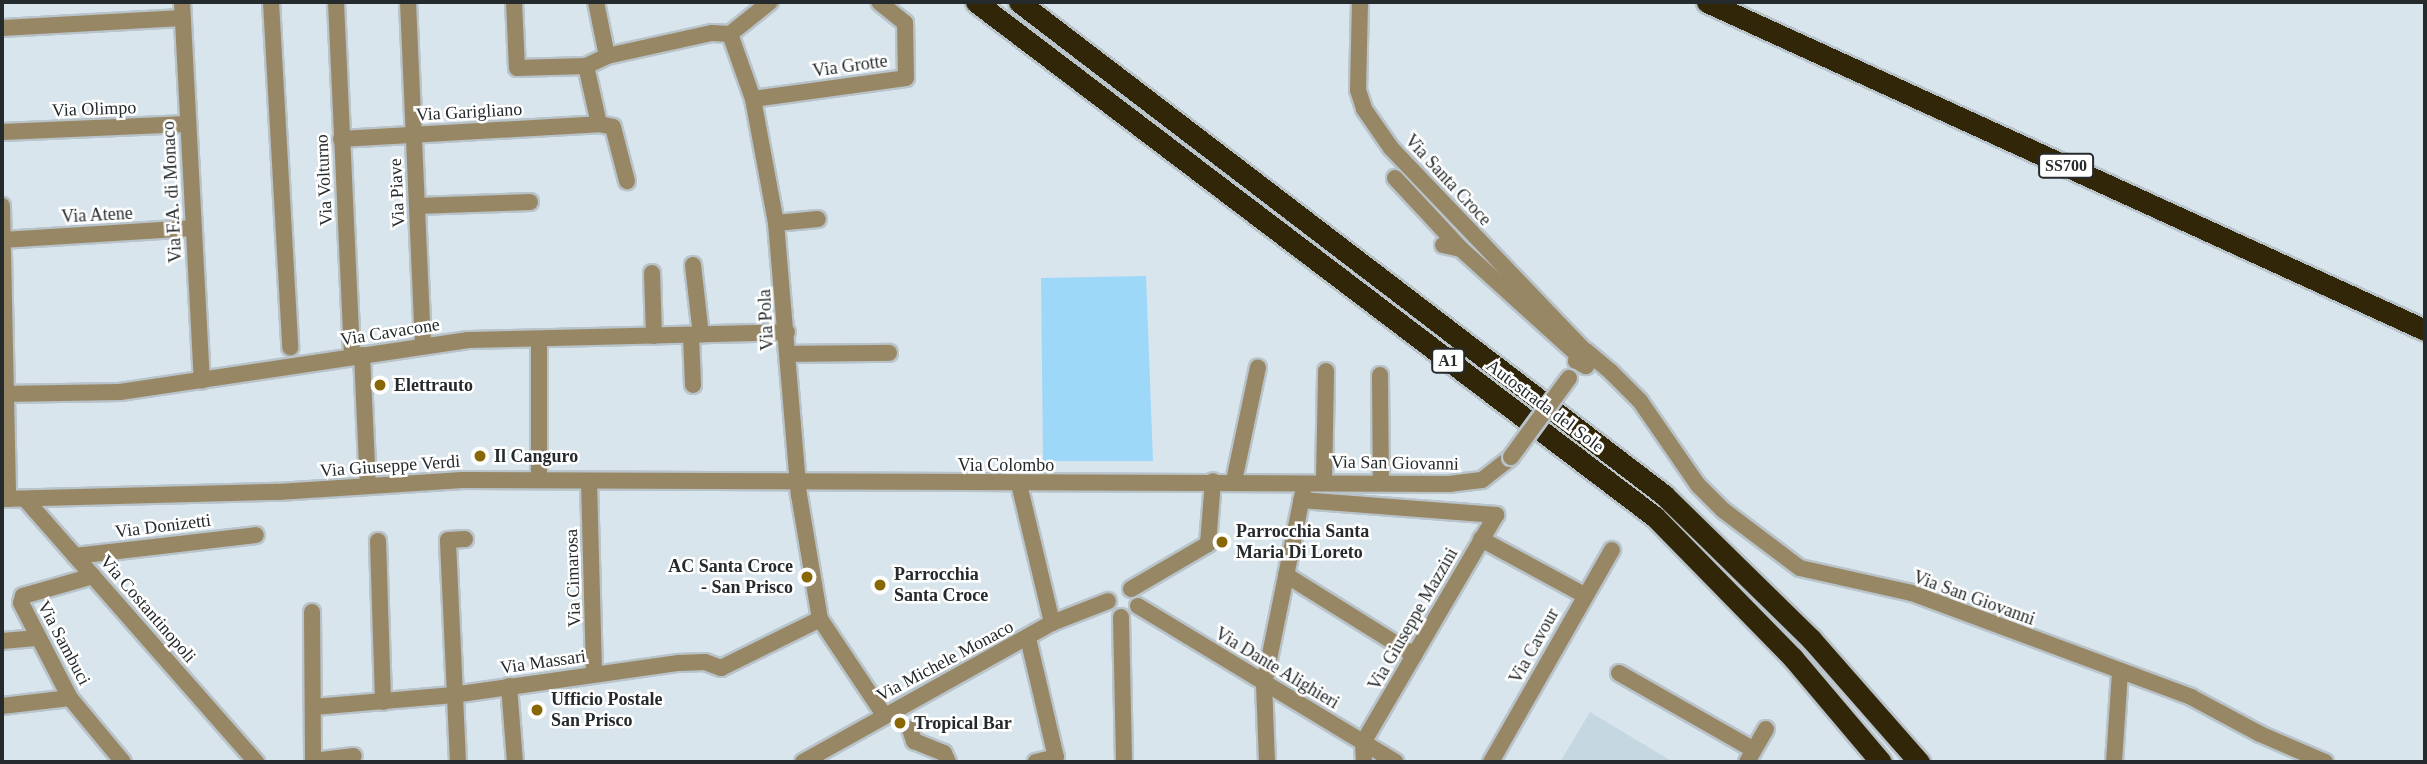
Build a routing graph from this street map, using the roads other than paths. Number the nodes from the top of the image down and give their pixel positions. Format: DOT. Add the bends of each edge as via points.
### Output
graph roads {
  1 [pos="271,2"];
  2 [pos="336,2"];
  3 [pos="408,2"];
  4 [pos="514,2"];
  5 [pos="596,2"];
  6 [pos="770,2"];
  7 [pos="879,2"];
  8 [pos="976,2"];
  9 [pos="1019,2"];
  10 [pos="1360,2"];
  11 [pos="1707,2"];
  12 [pos="183,10"];
  13 [pos="2,28"];
  14 [pos="730,34"];
  15 [pos="607,56"];
  16 [pos="586,66"];
  17 [pos="753,99"];
  18 [pos="187,124"];
  19 [pos="599,124"];
  20 [pos="2,132"];
  21 [pos="413,135"];
  22 [pos="341,139"];
  23 [pos="1395,178"];
  24 [pos="627,181"];
  25 [pos="530,202"];
  26 [pos="2,206"];
  27 [pos="417,206"];
  28 [pos="818,219"];
  29 [pos="776,223"];
  30 [pos="194,228"];
  31 [pos="3,239"];
  32 [pos="1443,245"];
  33 [pos="1461,249"];
  34 [pos="693,265"];
  35 [pos="652,273"];
  36 [pos="2425,330"];
  37 [pos="787,332"];
  38 [pos="696,335"];
  39 [pos="654,336"];
  40 [pos="539,341"];
  41 [pos="424,345"];
  42 [pos="290,347"];
  43 [pos="890,353"];
  44 [pos="787,354"];
  45 [pos="357,355"];
  46 [pos="1584,359"];
  47 [pos="1258,367"];
  48 [pos="1325,371"];
  49 [pos="1380,374"];
  50 [pos="202,380"];
  51 [pos="693,385"];
  52 [pos="5,394"];
  53 [pos="539,480"];
  54 [pos="1306,480"];
  55 [pos="1324,480"];
  56 [pos="589,481"];
  57 [pos="1213,481"];
  58 [pos="1234,481"];
  59 [pos="1381,482"];
  60 [pos="799,483"];
  61 [pos="1019,484"];
  62 [pos="368,486"];
  63 [pos="5,499"];
  64 [pos="26,500"];
  65 [pos="1301,500"];
  66 [pos="256,535"];
  67 [pos="1481,539"];
  68 [pos="465,540"];
  69 [pos="378,541"];
  70 [pos="1612,550"];
  71 [pos="75,555"];
  72 [pos="1286,575"];
  73 [pos="93,576"];
  74 [pos="1131,589"];
  75 [pos="1584,595"];
  76 [pos="1108,601"];
  77 [pos="1138,606"];
  78 [pos="312,612"];
  79 [pos="1121,617"];
  80 [pos="820,619"];
  81 [pos="1052,623"];
  82 [pos="38,638"];
  83 [pos="1028,638"];
  84 [pos="2,641"];
  85 [pos="1414,655"];
  86 [pos="2120,671"];
  87 [pos="1619,673"];
  88 [pos="594,674"];
  89 [pos="1264,684"];
  90 [pos="509,686"];
  91 [pos="453,695"];
  92 [pos="70,698"];
  93 [pos="383,702"];
  94 [pos="2,706"];
  95 [pos="314,707"];
  96 [pos="884,715"];
  97 [pos="910,729"];
  98 [pos="1766,729"];
  99 [pos="1363,743"];
  100 [pos="354,756"];
  101 [pos="1750,756"];
  102 [pos="123,762"];
  103 [pos="256,762"];
  104 [pos="313,762"];
  105 [pos="458,762"];
  106 [pos="515,762"];
  107 [pos="806,762"];
  108 [pos="948,762"];
  109 [pos="1036,762"];
  110 [pos="1124,762"];
  111 [pos="1267,762"];
  112 [pos="1364,762"];
  113 [pos="1396,762"];
  114 [pos="1492,762"];
  115 [pos="1881,762"];
  116 [pos="1919,762"];
  117 [pos="2113,762"];
  118 [pos="2325,762"];
  1 -- 42 [label="street"];
  2 -- 22 [label="street, Via Volturno"];
  3 -- 21 [label="street, Via Piave"];
  4 -- 16 [label="street" via="517,68"];
  5 -- 15 [label="street"];
  6 -- 14 [label="street"];
  7 -- 17 [label="street, Via Grotte" via="905,23 906,78"];
  8 -- 115 [label="highway, Autostrada del Sole / A1" via="1655,517 1793,658"];
  9 -- 116 [label="highway, Autostrada del Sole / A1" via="1664,495 1811,639"];
  10 -- 46 [label="street, Via Santa Croce" via="1358,90 1364,109 1391,148"];
  11 -- 36 [label="highway, SS700"];
  12 -- 13 [label="street"];
  12 -- 18 [label="street, Via F.A. di Monaco"];
  14 -- 15 [label="street" via="712,33"];
  14 -- 17 [label="street, Via Pola"];
  15 -- 16 [label="street"];
  16 -- 19 [label="street"];
  17 -- 29 [label="street, Via Pola"];
  18 -- 20 [label="street, Via Olimpo"];
  18 -- 30 [label="street, Via F.A. di Monaco"];
  19 -- 21 [label="street, Via Garigliano"];
  19 -- 24 [label="street" via="613,127"];
  21 -- 22 [label="street, Via Garigliano"];
  21 -- 27 [label="street, Via Piave"];
  22 -- 45 [label="street, Via Volturno"];
  23 -- 33 [label="street"];
  25 -- 27 [label="street"];
  26 -- 31 [label="street"];
  27 -- 41 [label="street, Via Piave"];
  28 -- 29 [label="street"];
  29 -- 37 [label="street, Via Pola"];
  30 -- 31 [label="street, Via Atene"];
  30 -- 50 [label="street, Via F.A. di Monaco"];
  31 -- 52 [label="street"];
  32 -- 33 [label="street"];
  33 -- 46 [label="street"];
  34 -- 38 [label="street"];
  35 -- 39 [label="street"];
  37 -- 38 [label="street, Via Cavacone"];
  37 -- 44 [label="street, Via Pola"];
  38 -- 39 [label="street, Via Cavacone"];
  38 -- 51 [label="street"];
  39 -- 40 [label="street, Via Cavacone"];
  40 -- 41 [label="street, Via Cavacone"];
  40 -- 53 [label="street"];
  41 -- 45 [label="street, Via Cavacone"];
  43 -- 44 [label="street"];
  44 -- 60 [label="street, Via Pola"];
  45 -- 50 [label="street, Via Cavacone"];
  45 -- 62 [label="street, Via Volturno"];
  46 -- 59 [label="street, Via San Giovanni, bridge" via="1499,471 1469,483"];
  46 -- 86 [label="street, Via San Giovanni" via="1626,386 1698,485 1723,510 1800,568 1912,593"];
  47 -- 58 [label="street"];
  48 -- 55 [label="street"];
  49 -- 59 [label="street"];
  50 -- 52 [label="street, Via Cavacone" via="120,392"];
  52 -- 63 [label="street"];
  53 -- 56 [label="street, Via Giuseppe Verdi"];
  53 -- 62 [label="street, Via Giuseppe Verdi"];
  54 -- 55 [label="street, Via San Giovanni"];
  54 -- 58 [label="street, Via San Giovanni"];
  54 -- 65 [label="street"];
  55 -- 59 [label="street, Via San Giovanni"];
  56 -- 60 [label="street, Via Giuseppe Verdi"];
  56 -- 88 [label="street, Via Cimarosa"];
  57 -- 58 [label="street, Via San Giovanni"];
  57 -- 61 [label="street, Via Colombo"];
  57 -- 74 [label="street" via="1208,544"];
  60 -- 61 [label="street, Via Colombo"];
  60 -- 80 [label="street, Via Pola"];
  61 -- 81 [label="street"];
  62 -- 64 [label="street, Via Giuseppe Verdi"];
  63 -- 64 [label="street"];
  64 -- 71 [label="street, Via Costantinopoli"];
  65 -- 67 [label="street, Via Giuseppe Mazzini" via="1496,515"];
  65 -- 72 [label="street"];
  66 -- 71 [label="street, Via Donizetti"];
  67 -- 75 [label="street"];
  67 -- 85 [label="street, Via Giuseppe Mazzini"];
  68 -- 91 [label="street" via="448,540"];
  69 -- 93 [label="street"];
  70 -- 75 [label="street, Via Cavour"];
  71 -- 73 [label="street, Via Costantinopoli"];
  72 -- 85 [label="street"];
  72 -- 89 [label="street"];
  73 -- 82 [label="street, Via Sambuci" via="20,599"];
  73 -- 103 [label="street, Via Costantinopoli"];
  74 -- 76 [label="street, Via Michele Monaco" via="1116,589"];
  74 -- 77 [label="street"];
  75 -- 114 [label="street, Via Cavour"];
  76 -- 79 [label="street"];
  76 -- 81 [label="street, Via Michele Monaco"];
  77 -- 79 [label="street"];
  77 -- 89 [label="street, Via Dante Alighieri"];
  78 -- 95 [label="street"];
  79 -- 110 [label="street"];
  80 -- 88 [label="street, Via Massari" via="721,668 705,662 679,663"];
  80 -- 96 [label="street, Via Pola"];
  81 -- 83 [label="street, Via Michele Monaco"];
  82 -- 84 [label="street"];
  82 -- 92 [label="street, Via Sambuci"];
  83 -- 96 [label="street, Via Michele Monaco"];
  83 -- 109 [label="street" via="1056,757"];
  85 -- 99 [label="street, Via Giuseppe Mazzini"];
  86 -- 117 [label="street"];
  86 -- 118 [label="street, Via San Giovanni" via="2191,697"];
  87 -- 101 [label="street"];
  88 -- 90 [label="street, Via Massari"];
  89 -- 99 [label="street, Via Dante Alighieri"];
  89 -- 111 [label="street"];
  90 -- 91 [label="street, Via Massari"];
  90 -- 106 [label="street"];
  91 -- 93 [label="street, Via Massari"];
  91 -- 105 [label="street"];
  92 -- 94 [label="street"];
  92 -- 102 [label="street, Via Sambuci"];
  93 -- 95 [label="street, Via Massari"];
  95 -- 104 [label="street"];
  96 -- 107 [label="street, Via Michele Monaco"];
  97 -- 108 [label="street" via="914,741 944,753"];
  98 -- 101 [label="street"];
  99 -- 112 [label="street"];
  99 -- 113 [label="street, Via Dante Alighieri"];
  100 -- 104 [label="street"];
}
